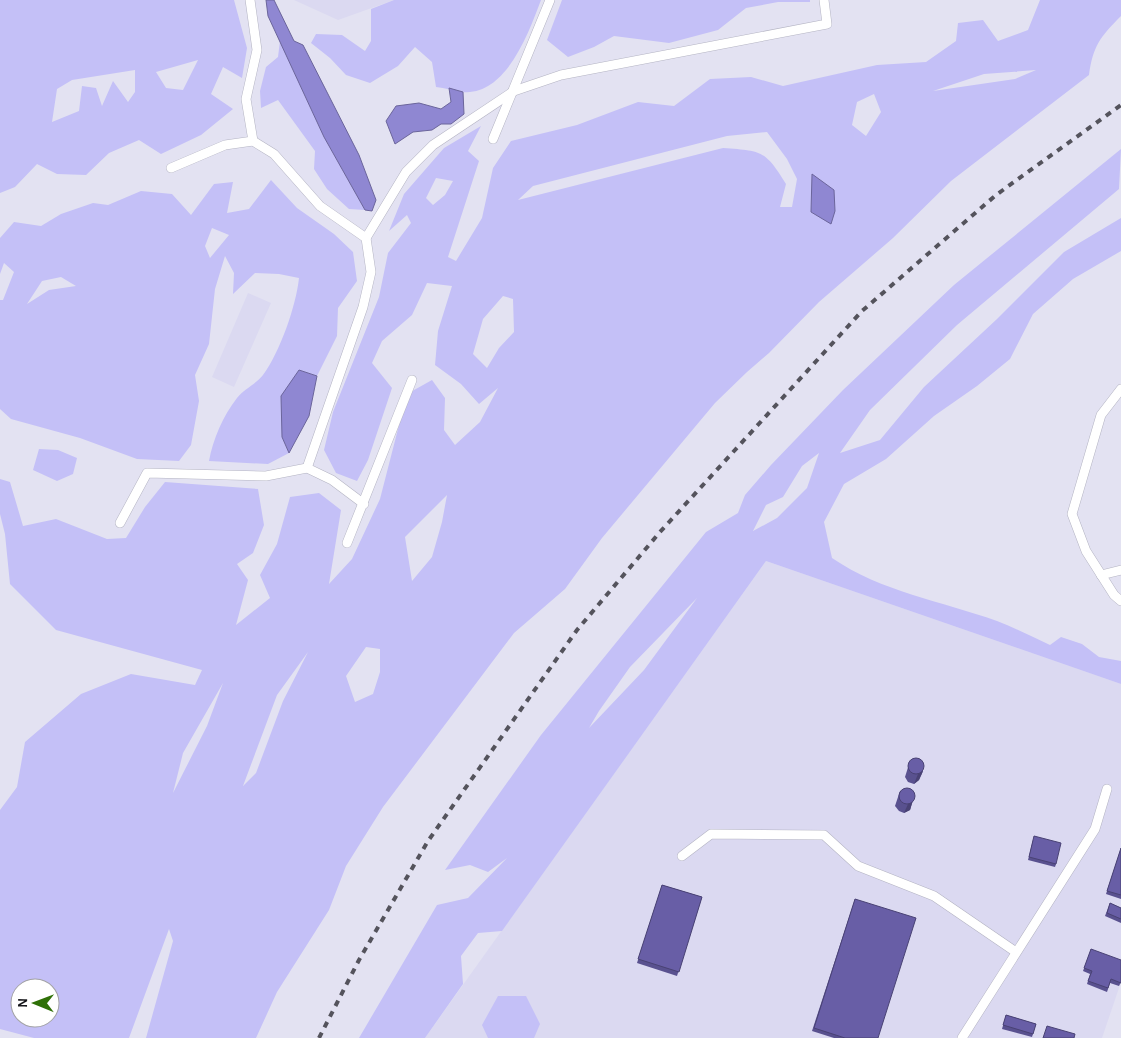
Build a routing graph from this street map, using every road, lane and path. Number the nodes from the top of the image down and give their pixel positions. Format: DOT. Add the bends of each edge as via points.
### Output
graph roads {
  1 [pos="250,0"];
  2 [pos="550,0"];
  3 [pos="824,0"];
  4 [pos="514,90"];
  5 [pos="493,139"];
  6 [pos="253,141"];
  7 [pos="171,168"];
  8 [pos="366,238"];
  9 [pos="412,380"];
  10 [pos="1121,389"];
  11 [pos="307,468"];
  12 [pos="364,504"];
  13 [pos="120,523"];
  14 [pos="347,543"];
  15 [pos="1121,570"];
  16 [pos="1102,575"];
  17 [pos="1121,601"];
  18 [pos="1107,788"];
  19 [pos="682,856"];
  20 [pos="1016,952"];
  21 [pos="962,1038"];
  1 -- 6 [label="lane" via="257,50 246,99"];
  2 -- 4 [label="lane"];
  3 -- 4 [label="lane" via="827,24 561,75"];
  4 -- 5 [label="lane"];
  4 -- 8 [label="lane" via="432,145 406,172"];
  6 -- 7 [label="lane" via="225,145"];
  6 -- 8 [label="lane" via="274,154 320,206"];
  8 -- 11 [label="lane" via="371,272 363,307"];
  9 -- 12 [label="lane"];
  10 -- 16 [label="lane" via="1101,415 1072,514 1086,551"];
  11 -- 12 [label="lane" via="332,480"];
  11 -- 13 [label="lane" via="266,476 147,473"];
  12 -- 14 [label="lane"];
  15 -- 16 [label="lane"];
  16 -- 17 [label="lane"];
  18 -- 20 [label="lane" via="1095,829"];
  19 -- 20 [label="lane" via="710,834 824,835 858,866 934,896"];
  20 -- 21 [label="lane"];
}
